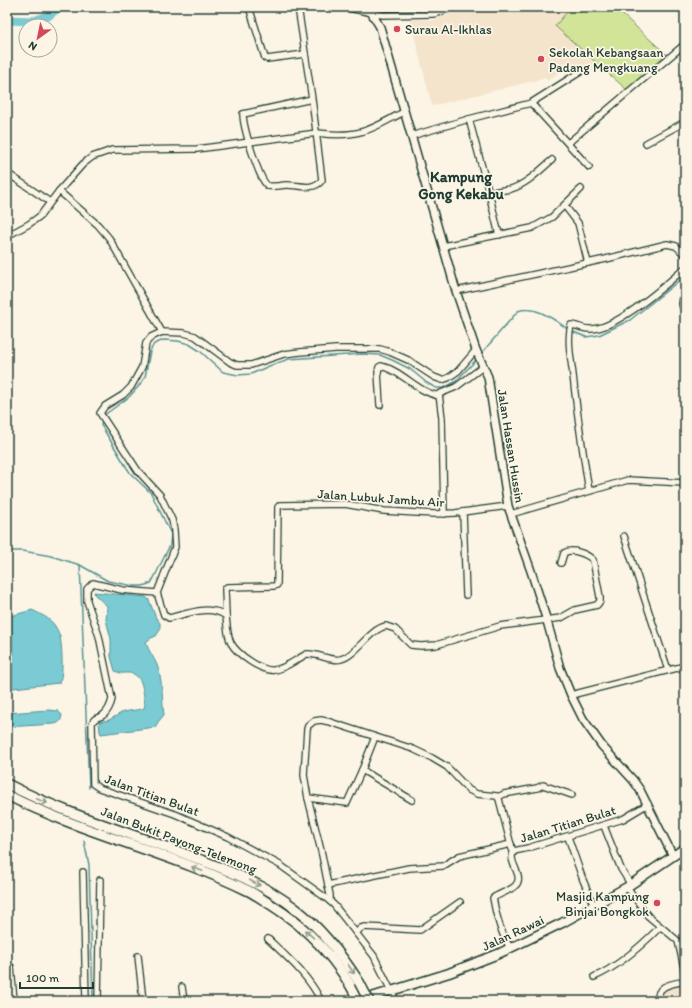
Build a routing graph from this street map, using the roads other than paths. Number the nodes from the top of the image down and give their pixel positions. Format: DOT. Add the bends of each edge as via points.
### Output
graph roads {
  1 [pos="249,7"];
  2 [pos="298,7"];
  3 [pos="343,7"];
  4 [pos="451,7"];
  5 [pos="373,11"];
  6 [pos="685,44"];
  7 [pos="305,54"];
  8 [pos="580,72"];
  9 [pos="312,99"];
  10 [pos="531,102"];
  11 [pos="404,112"];
  12 [pos="469,119"];
  13 [pos="685,122"];
  14 [pos="317,133"];
  15 [pos="411,136"];
  16 [pos="249,141"];
  17 [pos="646,142"];
  18 [pos="568,144"];
  19 [pos="552,160"];
  20 [pos="589,168"];
  21 [pos="7,173"];
  22 [pos="581,189"];
  23 [pos="59,191"];
  24 [pos="489,193"];
  25 [pos="50,202"];
  26 [pos="565,206"];
  27 [pos="499,235"];
  28 [pos="7,236"];
  29 [pos="443,246"];
  30 [pos="685,255"];
  31 [pos="588,263"];
  32 [pos="685,268"];
  33 [pos="685,288"];
  34 [pos="456,291"];
  35 [pos="685,315"];
  36 [pos="162,332"];
  37 [pos="476,351"];
  38 [pos="483,363"];
  39 [pos="439,395"];
  40 [pos="380,405"];
  41 [pos="685,483"];
  42 [pos="589,492"];
  43 [pos="508,506"];
  44 [pos="463,512"];
  45 [pos="444,514"];
  46 [pos="511,514"];
  47 [pos="624,536"];
  48 [pos="561,563"];
  49 [pos="157,593"];
  50 [pos="466,595"];
  51 [pos="226,616"];
  52 [pos="547,621"];
  53 [pos="685,666"];
  54 [pos="668,670"];
  55 [pos="571,695"];
  56 [pos="376,738"];
  57 [pos="362,770"];
  58 [pos="7,784"];
  59 [pos="572,795"];
  60 [pos="7,796"];
  61 [pos="498,797"];
  62 [pos="308,798"];
  63 [pos="412,800"];
  64 [pos="648,804"];
  65 [pos="604,826"];
  66 [pos="568,836"];
  67 [pos="511,844"];
  68 [pos="685,848"];
  69 [pos="514,851"];
  70 [pos="673,856"];
  71 [pos="83,872"];
  72 [pos="100,880"];
  73 [pos="328,885"];
  74 [pos="629,886"];
  75 [pos="330,901"];
  76 [pos="460,902"];
  77 [pos="594,906"];
  78 [pos="660,927"];
  79 [pos="356,933"];
  80 [pos="268,939"];
  81 [pos="510,948"];
  82 [pos="138,956"];
  83 [pos="11,967"];
  84 [pos="685,972"];
  85 [pos="594,977"];
  86 [pos="685,981"];
  87 [pos="355,984"];
  88 [pos="182,987"];
  89 [pos="392,991"];
  90 [pos="14,1001"];
  91 [pos="86,1001"];
  92 [pos="98,1001"];
  93 [pos="143,1001"];
  94 [pos="184,1001"];
  95 [pos="320,1001"];
  96 [pos="359,1001"];
  97 [pos="369,1001"];
  98 [pos="396,1001"];
  99 [pos="658,1001"];
  1 -- 7 [label="street" via="265,58"];
  2 -- 7 [label="street"];
  3 -- 5 [label="street"];
  4 -- 5 [label="street" via="433,14 382,15"];
  5 -- 11 [label="street, Jalan Hassan Hussin" via="381,30"];
  6 -- 18 [label="street"];
  7 -- 9 [label="street"];
  8 -- 10 [label="street"];
  9 -- 14 [label="street"];
  9 -- 16 [label="street" via="244,114"];
  10 -- 12 [label="street"];
  10 -- 18 [label="street"];
  11 -- 14 [label="street" via="364,131 334,135"];
  11 -- 15 [label="street, Jalan Hassan Hussin"];
  12 -- 15 [label="street"];
  12 -- 24 [label="street"];
  13 -- 17 [label="street"];
  14 -- 16 [label="street"];
  14 -- 16 [label="street" via="321,182 299,187 266,185"];
  15 -- 29 [label="street, Jalan Hassan Hussin"];
  16 -- 23 [label="street" via="197,149 102,152 83,164"];
  18 -- 20 [label="street"];
  19 -- 24 [label="street" via="519,185"];
  21 -- 25 [label="street"];
  22 -- 26 [label="street"];
  23 -- 25 [label="street"];
  23 -- 36 [label="street" via="109,238"];
  24 -- 27 [label="street"];
  25 -- 28 [label="street" via="35,220"];
  26 -- 27 [label="street" via="536,227"];
  26 -- 31 [label="street" via="578,223"];
  27 -- 29 [label="street"];
  29 -- 34 [label="street, Jalan Hassan Hussin"];
  30 -- 31 [label="street" via="676,246 667,244"];
  31 -- 34 [label="street"];
  32 -- 42 [label="street" via="661,289 610,323 592,330 573,325 570,327 575,400"];
  33 -- 35 [label="street" via="682,304"];
  34 -- 37 [label="street, Jalan Hassan Hussin"];
  36 -- 37 [label="street" via="195,336 237,365 251,365 284,354 300,352 336,348 380,349 408,360 442,380 458,371"];
  36 -- 49 [label="street" via="151,337 146,343 142,367 131,387 101,410 100,414 138,471 160,494 172,520 176,547"];
  37 -- 38 [label="street, Jalan Hassan Hussin"];
  38 -- 39 [label="street" via="456,387"];
  38 -- 43 [label="street, Jalan Hassan Hussin" via="488,377"];
  39 -- 40 [label="street" via="430,395 381,366 378,372"];
  39 -- 45 [label="street" via="442,418"];
  41 -- 42 [label="street" via="628,480"];
  42 -- 46 [label="street"];
  43 -- 44 [label="street, Jalan Lubuk Jambu Air"];
  43 -- 46 [label="street, Jalan Hassan Hussin"];
  44 -- 45 [label="street, Jalan Lubuk Jambu Air"];
  44 -- 50 [label="street"];
  45 -- 51 [label="street, Jalan Lubuk Jambu Air" via="384,510 345,504 281,504 277,585 227,587"];
  46 -- 52 [label="street, Jalan Hassan Hussin"];
  47 -- 54 [label="street"];
  48 -- 52 [label="street" via="566,551 586,554 591,558 600,601 597,605 577,609 561,618"];
  49 -- 51 [label="street" via="167,618 206,610 218,611"];
  49 -- 75 [label="street, Jalan Titian Bulat" via="122,590 93,583 87,590 87,601 99,636 112,699 105,713 95,718 92,723 93,784 175,814 228,837 280,865"];
  51 -- 52 [label="street" via="228,637 236,649 267,670 279,669 312,653 334,660 344,658 375,631 386,626 398,631 411,644 422,646 436,645 500,626"];
  52 -- 55 [label="street, Jalan Hassan Hussin" via="556,656"];
  53 -- 54 [label="street"];
  54 -- 55 [label="street"];
  55 -- 64 [label="street, Jalan Hassan Hussin" via="594,736 633,780"];
  56 -- 57 [label="street"];
  56 -- 61 [label="street" via="413,749 432,758 447,767 473,792"];
  56 -- 62 [label="street" via="321,720 311,723 306,734 304,764"];
  57 -- 62 [label="street" via="347,803"];
  57 -- 63 [label="street"];
  58 -- 87 [label="highway, Jalan Bukit Payong-Telemong, one-way" via="70,812 255,883 295,908 321,931 342,956"];
  59 -- 61 [label="street" via="543,785"];
  87 -- 60 [label="highway, Jalan Bukit Payong-Telemong, one-way" via="314,938 289,916 250,891 60,819"];
  61 -- 67 [label="street"];
  62 -- 73 [label="street"];
  64 -- 65 [label="street, Jalan Titian Bulat" via="623,819"];
  64 -- 70 [label="street, Jalan Hassan Hussin"];
  65 -- 66 [label="street, Jalan Titian Bulat"];
  65 -- 74 [label="street"];
  66 -- 69 [label="street, Jalan Titian Bulat"];
  66 -- 77 [label="street"];
  67 -- 69 [label="street"];
  67 -- 73 [label="street" via="459,856 444,866 409,868"];
  68 -- 70 [label="main road, Jalan Rawai"];
  69 -- 81 [label="street" via="512,858 518,881 514,887 493,898 502,936"];
  70 -- 74 [label="main road, Jalan Rawai"];
  71 -- 91 [label="street"];
  72 -- 92 [label="street"];
  73 -- 75 [label="street"];
  74 -- 77 [label="main road, Jalan Rawai"];
  74 -- 78 [label="street" via="648,916"];
  75 -- 79 [label="street, Jalan Titian Bulat"];
  76 -- 79 [label="street" via="420,930 364,927"];
  77 -- 81 [label="main road, Jalan Rawai"];
  78 -- 84 [label="street" via="678,941"];
  78 -- 85 [label="street" via="604,973"];
  79 -- 89 [label="street, Jalan Titian Bulat" via="374,956"];
  80 -- 95 [label="street" via="302,972"];
  81 -- 89 [label="main road, Jalan Rawai" via="449,973"];
  82 -- 93 [label="street"];
  83 -- 90 [label="street"];
  86 -- 99 [label="street" via="664,986 658,993"];
  87 -- 96 [label="highway, Jalan Bukit Payong-Telemong"];
  87 -- 97 [label="highway, Jalan Bukit Payong-Telemong, bridge"];
  88 -- 94 [label="street"];
  89 -- 96 [label="main road, Jalan Rawai"];
  89 -- 98 [label="street, Jalan Titian Bulat"];
}
